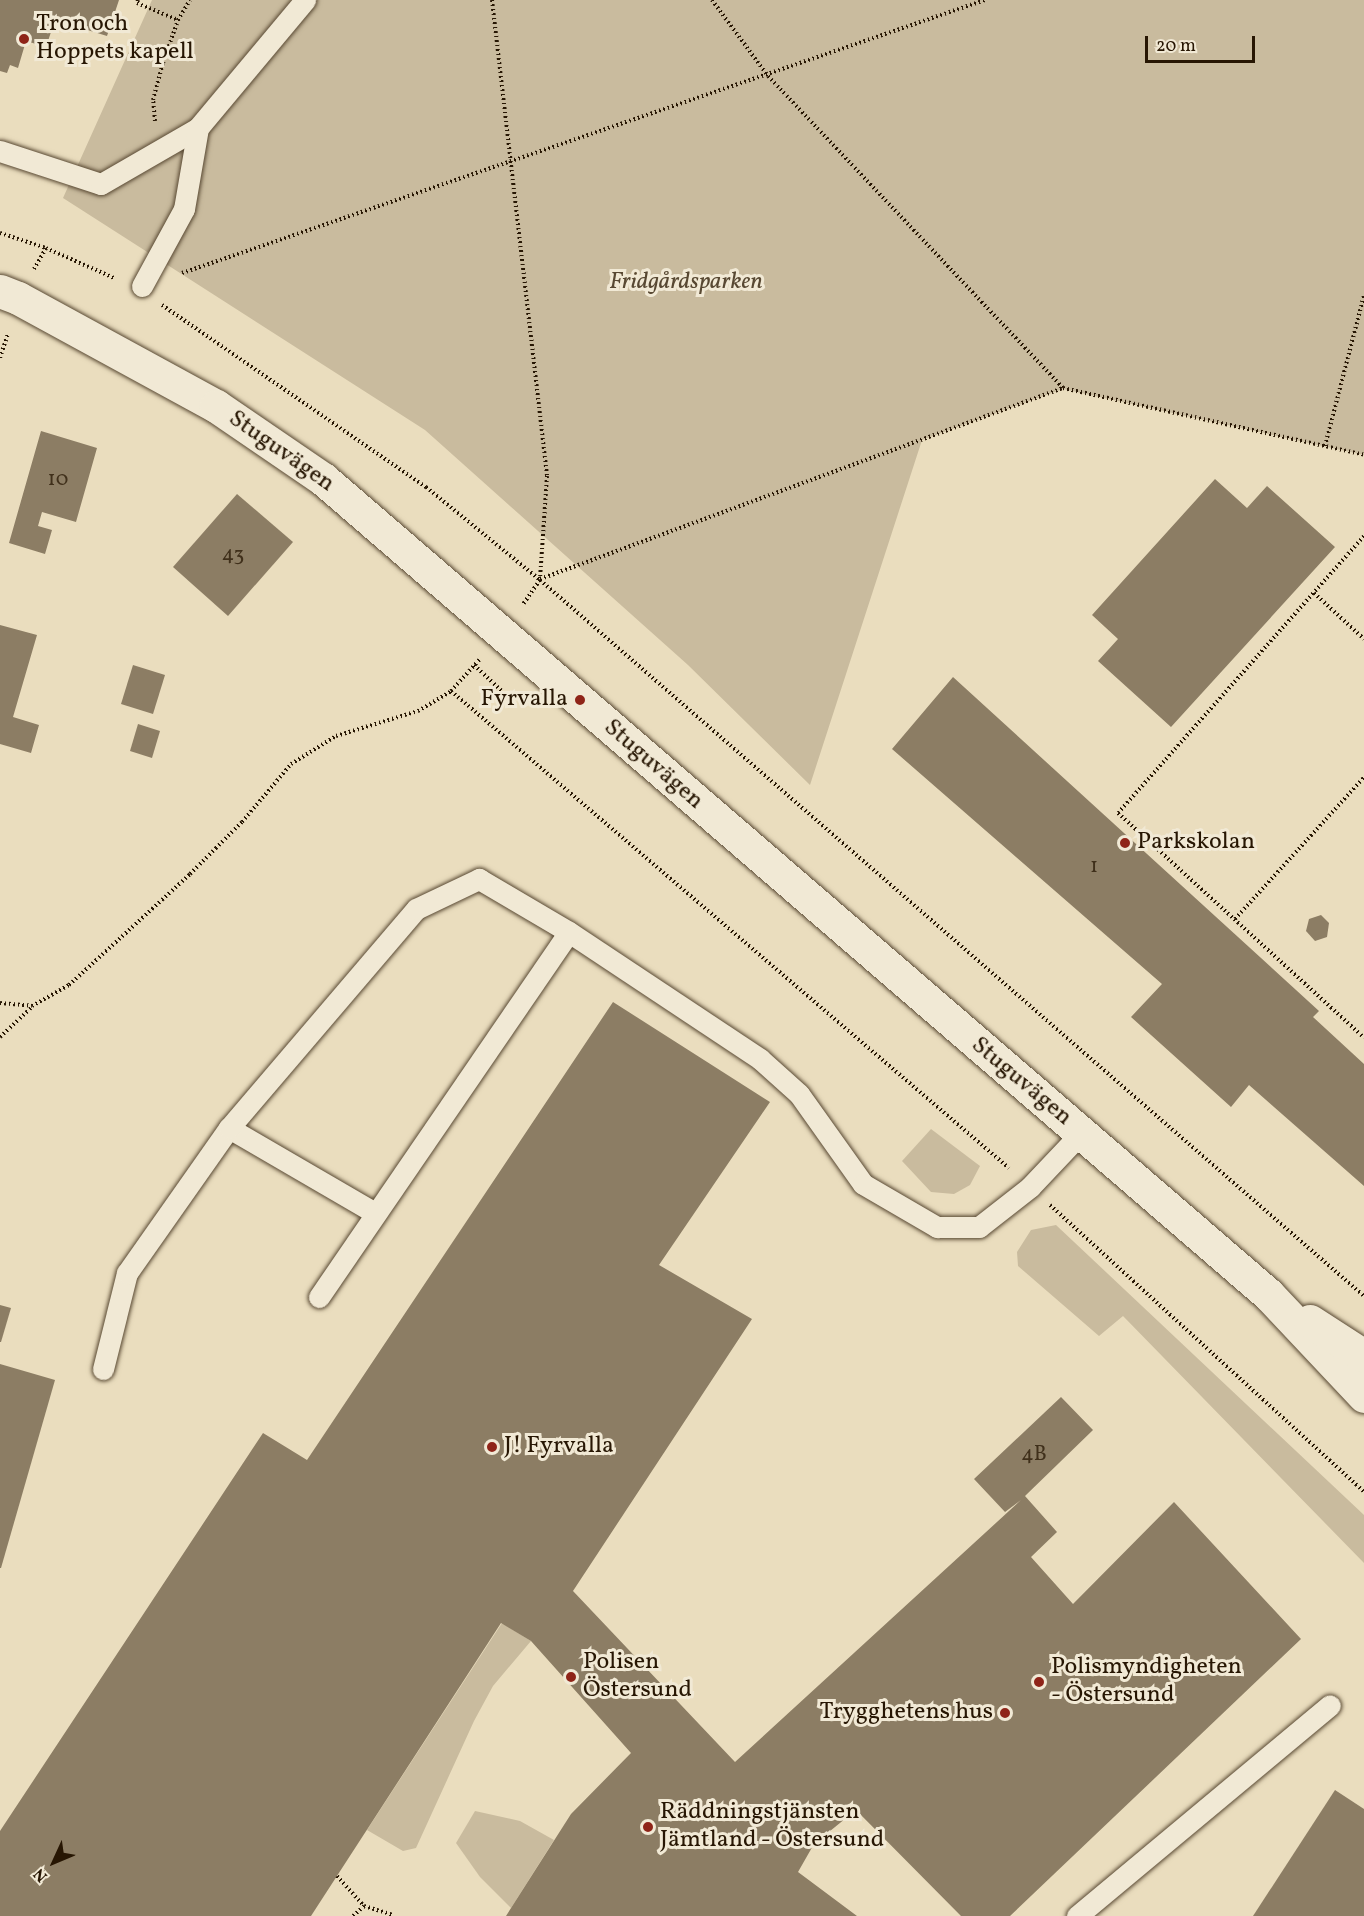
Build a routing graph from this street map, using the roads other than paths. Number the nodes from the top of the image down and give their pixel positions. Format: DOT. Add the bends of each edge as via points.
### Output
graph roads {
  1 [pos="297,2"];
  2 [pos="198,128"];
  3 [pos="0,151"];
  4 [pos="140,287"];
  5 [pos="0,291"];
  6 [pos="569,932"];
  7 [pos="230,1128"];
  8 [pos="1081,1133"];
  9 [pos="375,1213"];
  10 [pos="1268,1294"];
  11 [pos="319,1298"];
  12 [pos="1364,1356"];
  13 [pos="104,1369"];
  14 [pos="1364,1396"];
  15 [pos="1330,1705"];
  16 [pos="1077,1916"];
  1 -- 2 [label="lane"];
  2 -- 3 [label="lane" via="101,184"];
  2 -- 4 [label="lane" via="184,209"];
  5 -- 8 [label="main road, Stuguvägen" via="216,406 323,479"];
  6 -- 7 [label="lane" via="479,879 416,909"];
  6 -- 8 [label="lane" via="760,1059 799,1094 862,1184 937,1227 979,1227 1030,1187"];
  6 -- 9 [label="lane"];
  7 -- 9 [label="lane"];
  7 -- 13 [label="lane" via="127,1273"];
  8 -- 10 [label="main road, Stuguvägen"];
  9 -- 11 [label="lane"];
  10 -- 12 [label="main road, Stuguvägen"];
  10 -- 14 [label="main road, Stuguvägen"];
  15 -- 16 [label="lane"];
}
